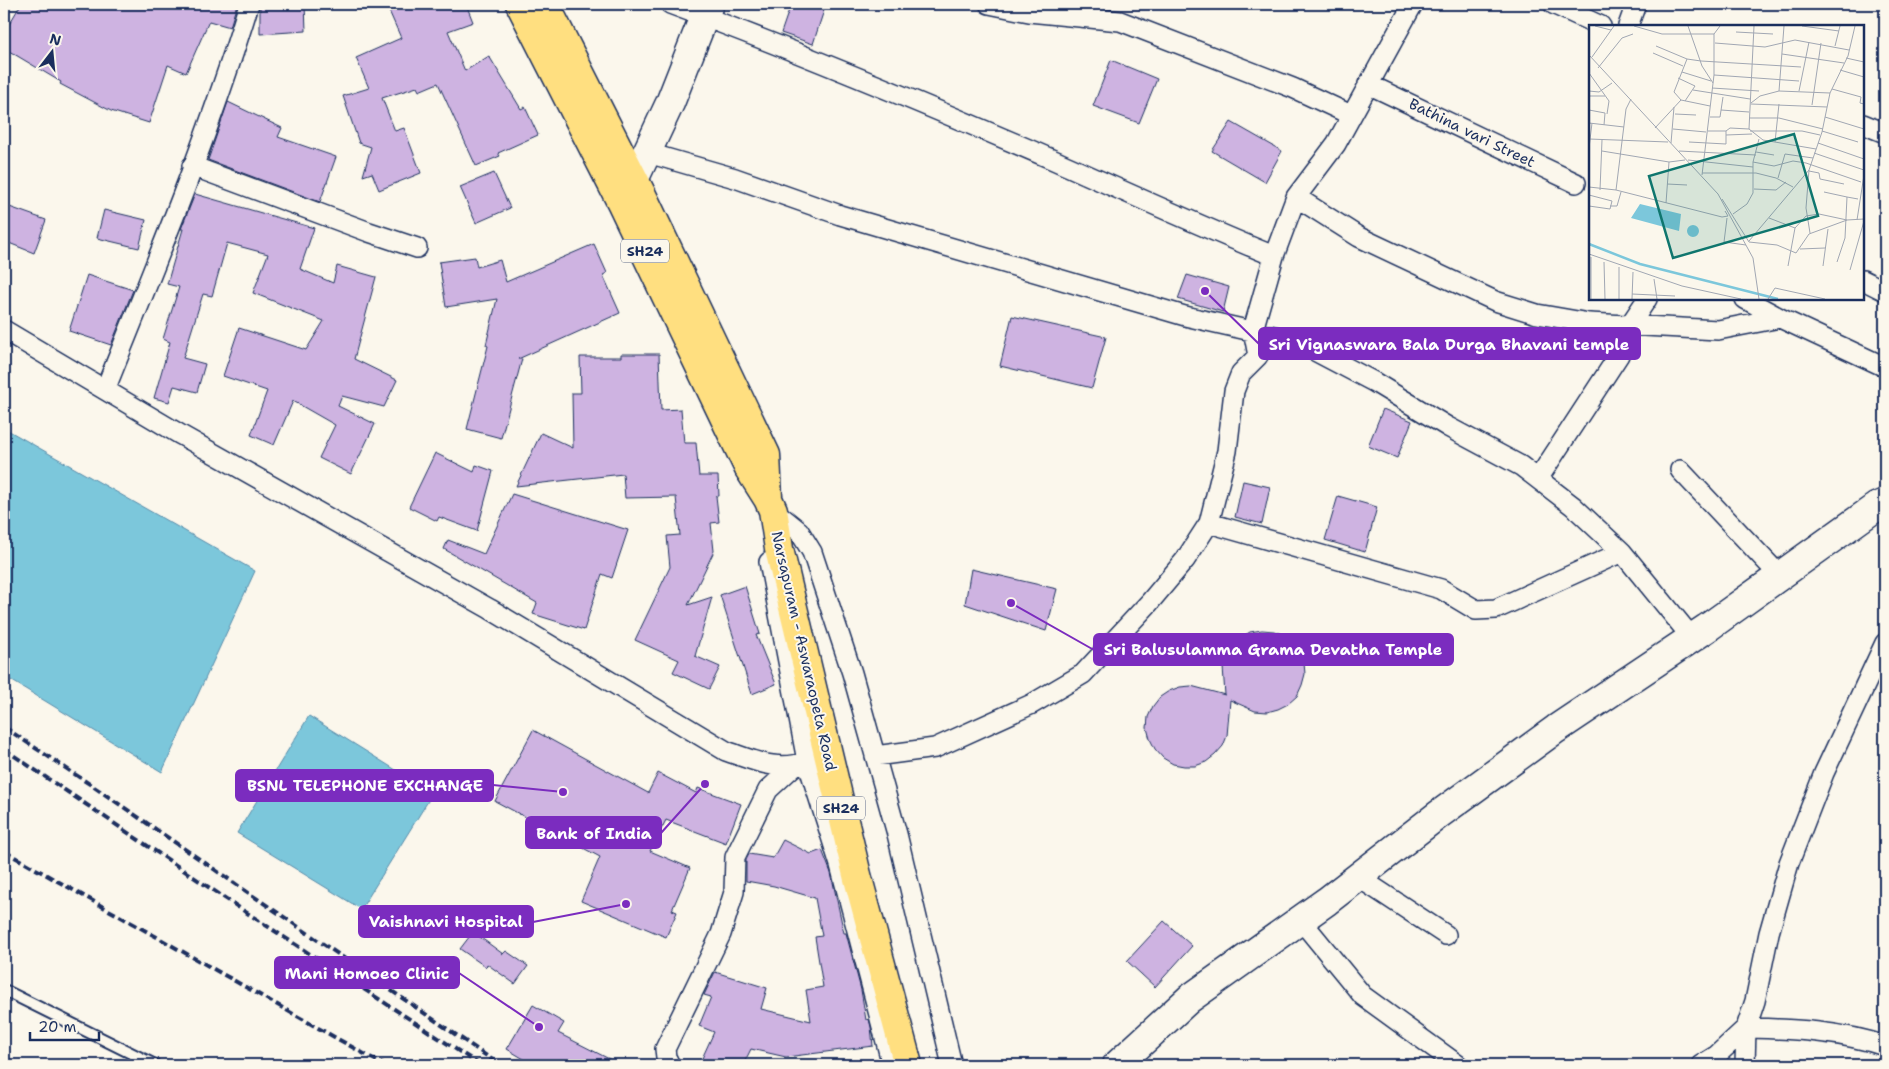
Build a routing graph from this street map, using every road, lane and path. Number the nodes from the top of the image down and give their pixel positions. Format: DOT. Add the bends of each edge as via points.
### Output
graph roads {
  1 [pos="249,4"];
  2 [pos="520,4"];
  3 [pos="545,4"];
  4 [pos="670,4"];
  5 [pos="989,4"];
  6 [pos="1413,4"];
  7 [pos="1553,4"];
  8 [pos="1636,4"];
  9 [pos="706,10"];
  10 [pos="1600,25"];
  11 [pos="1628,25"];
  12 [pos="1368,84"];
  13 [pos="1351,115"];
  14 [pos="1864,124"];
  15 [pos="1885,132"];
  16 [pos="648,153"];
  17 [pos="192,166"];
  18 [pos="635,180"];
  19 [pos="1576,183"];
  20 [pos="1296,197"];
  21 [pos="622,204"];
  22 [pos="417,248"];
  23 [pos="1274,256"];
  24 [pos="1864,280"];
  25 [pos="1885,291"];
  26 [pos="1646,300"];
  27 [pos="1748,300"];
  28 [pos="1780,318"];
  29 [pos="1629,326"];
  30 [pos="4,330"];
  31 [pos="1253,330"];
  32 [pos="1885,367"];
  33 [pos="105,390"];
  34 [pos="1680,470"];
  35 [pos="1538,479"];
  36 [pos="1885,503"];
  37 [pos="770,504"];
  38 [pos="1209,524"];
  39 [pos="1622,552"];
  40 [pos="1780,576"];
  41 [pos="1692,638"];
  42 [pos="1885,643"];
  43 [pos="875,756"];
  44 [pos="800,764"];
  45 [pos="1358,877"];
  46 [pos="1300,919"];
  47 [pos="1446,935"];
  48 [pos="4,990"];
  49 [pos="1746,1028"];
  50 [pos="1885,1046"];
  51 [pos="155,1065"];
  52 [pos="670,1065"];
  53 [pos="892,1065"];
  54 [pos="908,1065"];
  55 [pos="952,1065"];
  56 [pos="1117,1065"];
  57 [pos="1458,1065"];
  58 [pos="1701,1065"];
  59 [pos="1745,1065"];
  1 -- 17 [label="street"];
  2 -- 21 [label="main road, Narsapuram - Aswaraopeta Road / SH24"];
  3 -- 18 [label="main road, Narsapuram - Aswaraopeta Road / SH24"];
  4 -- 9 [label="street"];
  5 -- 13 [label="street" via="1030,12 1120,21 1293,88"];
  6 -- 12 [label="street"];
  7 -- 10 [label="street"];
  8 -- 11 [label="street"];
  9 -- 16 [label="street"];
  9 -- 23 [label="street"];
  12 -- 13 [label="street"];
  12 -- 19 [label="street, Bathina vari Street"];
  13 -- 20 [label="street" via="1336,144"];
  14 -- 15 [label="street"];
  16 -- 18 [label="street"];
  16 -- 31 [label="street" via="958,250 1185,316"];
  17 -- 22 [label="street"];
  17 -- 33 [label="street"];
  18 -- 21 [label="street"];
  18 -- 37 [label="main road, Narsapuram - Aswaraopeta Road / SH24" via="766,455"];
  20 -- 23 [label="street"];
  20 -- 29 [label="street" via="1359,237 1495,301 1537,314"];
  21 -- 37 [label="main road, Narsapuram - Aswaraopeta Road / SH24" via="749,469"];
  23 -- 31 [label="street"];
  24 -- 25 [label="street"];
  26 -- 29 [label="street"];
  27 -- 28 [label="street"];
  28 -- 29 [label="street" via="1718,330"];
  28 -- 32 [label="street"];
  29 -- 35 [label="street" via="1619,355"];
  30 -- 33 [label="street"];
  31 -- 35 [label="street" via="1296,340 1521,466"];
  31 -- 38 [label="street" via="1258,356 1241,372 1234,391 1227,451"];
  33 -- 44 [label="street" via="490,609 726,751 767,764"];
  34 -- 40 [label="street"];
  35 -- 39 [label="street" via="1573,506"];
  36 -- 40 [label="street"];
  37 -- 43 [label="street" via="799,531 812,552 852,673"];
  37 -- 44 [label="street" via="769,559"];
  37 -- 54 [label="main road, Narsapuram - Aswaraopeta Road / SH24" via="857,875"];
  38 -- 39 [label="street" via="1441,589 1476,610 1496,609"];
  38 -- 43 [label="street" via="1185,560 1149,603 1083,674 1032,704 935,748"];
  39 -- 41 [label="street"];
  40 -- 41 [label="street"];
  41 -- 45 [label="street" via="1556,729"];
  42 -- 49 [label="street" via="1824,773 1790,863"];
  43 -- 55 [label="street"];
  44 -- 52 [label="street" via="768,790 735,857 734,892 721,934 665,1049"];
  44 -- 53 [label="street" via="840,865"];
  45 -- 46 [label="street"];
  45 -- 47 [label="street"];
  46 -- 56 [label="street" via="1189,999"];
  46 -- 57 [label="street" via="1363,996"];
  48 -- 51 [label="lane"];
  49 -- 50 [label="street" via="1797,1029 1861,1038"];
  49 -- 58 [label="street"];
  49 -- 59 [label="street"];
}
